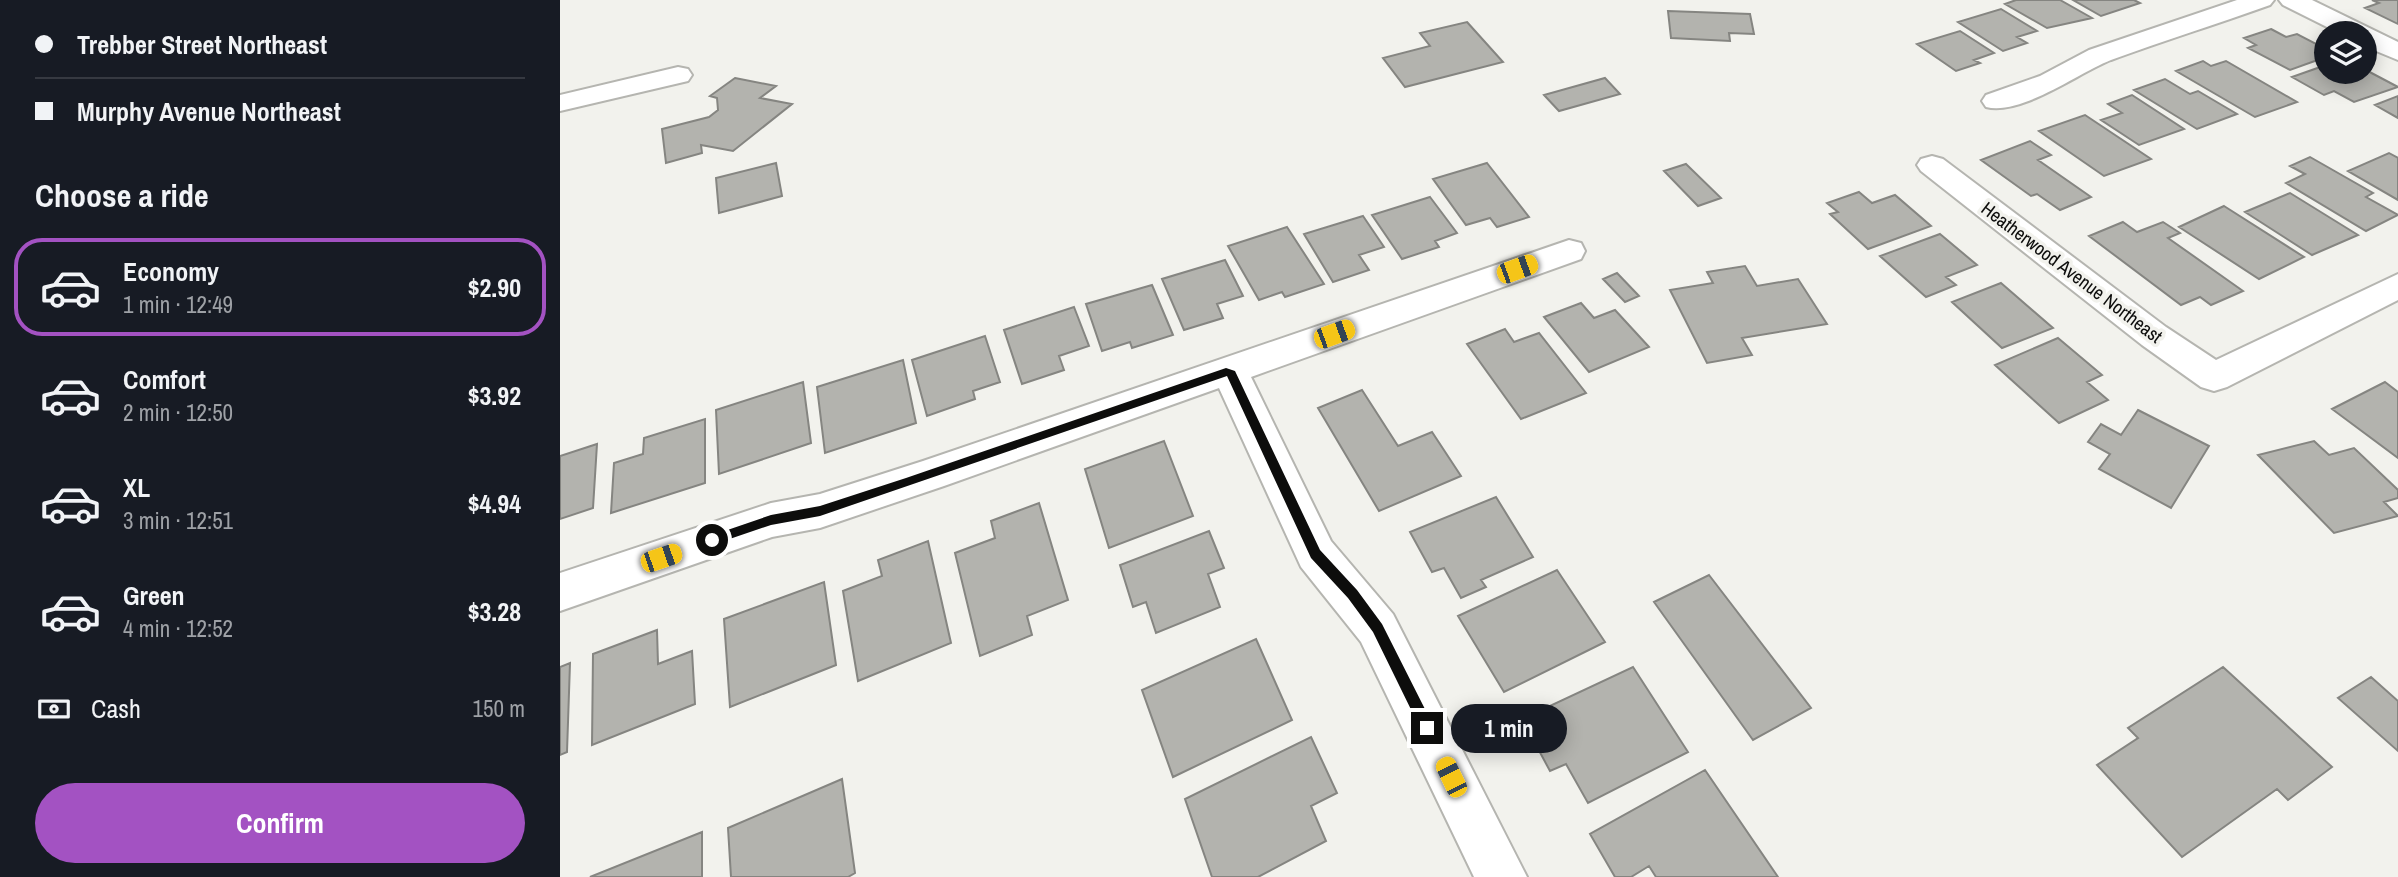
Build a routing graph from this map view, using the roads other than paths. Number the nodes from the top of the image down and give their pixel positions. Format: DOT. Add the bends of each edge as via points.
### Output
graph roads {
  1 [pos="2292,0"];
  2 [pos="2245,2"];
  3 [pos="2335,21"];
  4 [pos="2377,42"];
  5 [pos="2398,52"];
  6 [pos="678,75"];
  7 [pos="1996,101"];
  8 [pos="560,103"];
  9 [pos="1932,165"];
  10 [pos="1569,251"];
  11 [pos="2398,286"];
  12 [pos="1230,371"];
  13 [pos="560,592"];
  14 [pos="1501,877"];
  1 -- 3 [label="street"];
  2 -- 7 [label="street" via="2098,56 2050,82"];
  4 -- 5 [label="street"];
  6 -- 8 [label="street"];
  9 -- 11 [label="street, Heatherwood Avenue Northeast" via="2154,337 2214,377"];
  10 -- 12 [label="street"];
  12 -- 13 [label="street" via="930,475 820,511 771,520"];
  12 -- 14 [label="street" via="1316,554 1377,628"];
}
